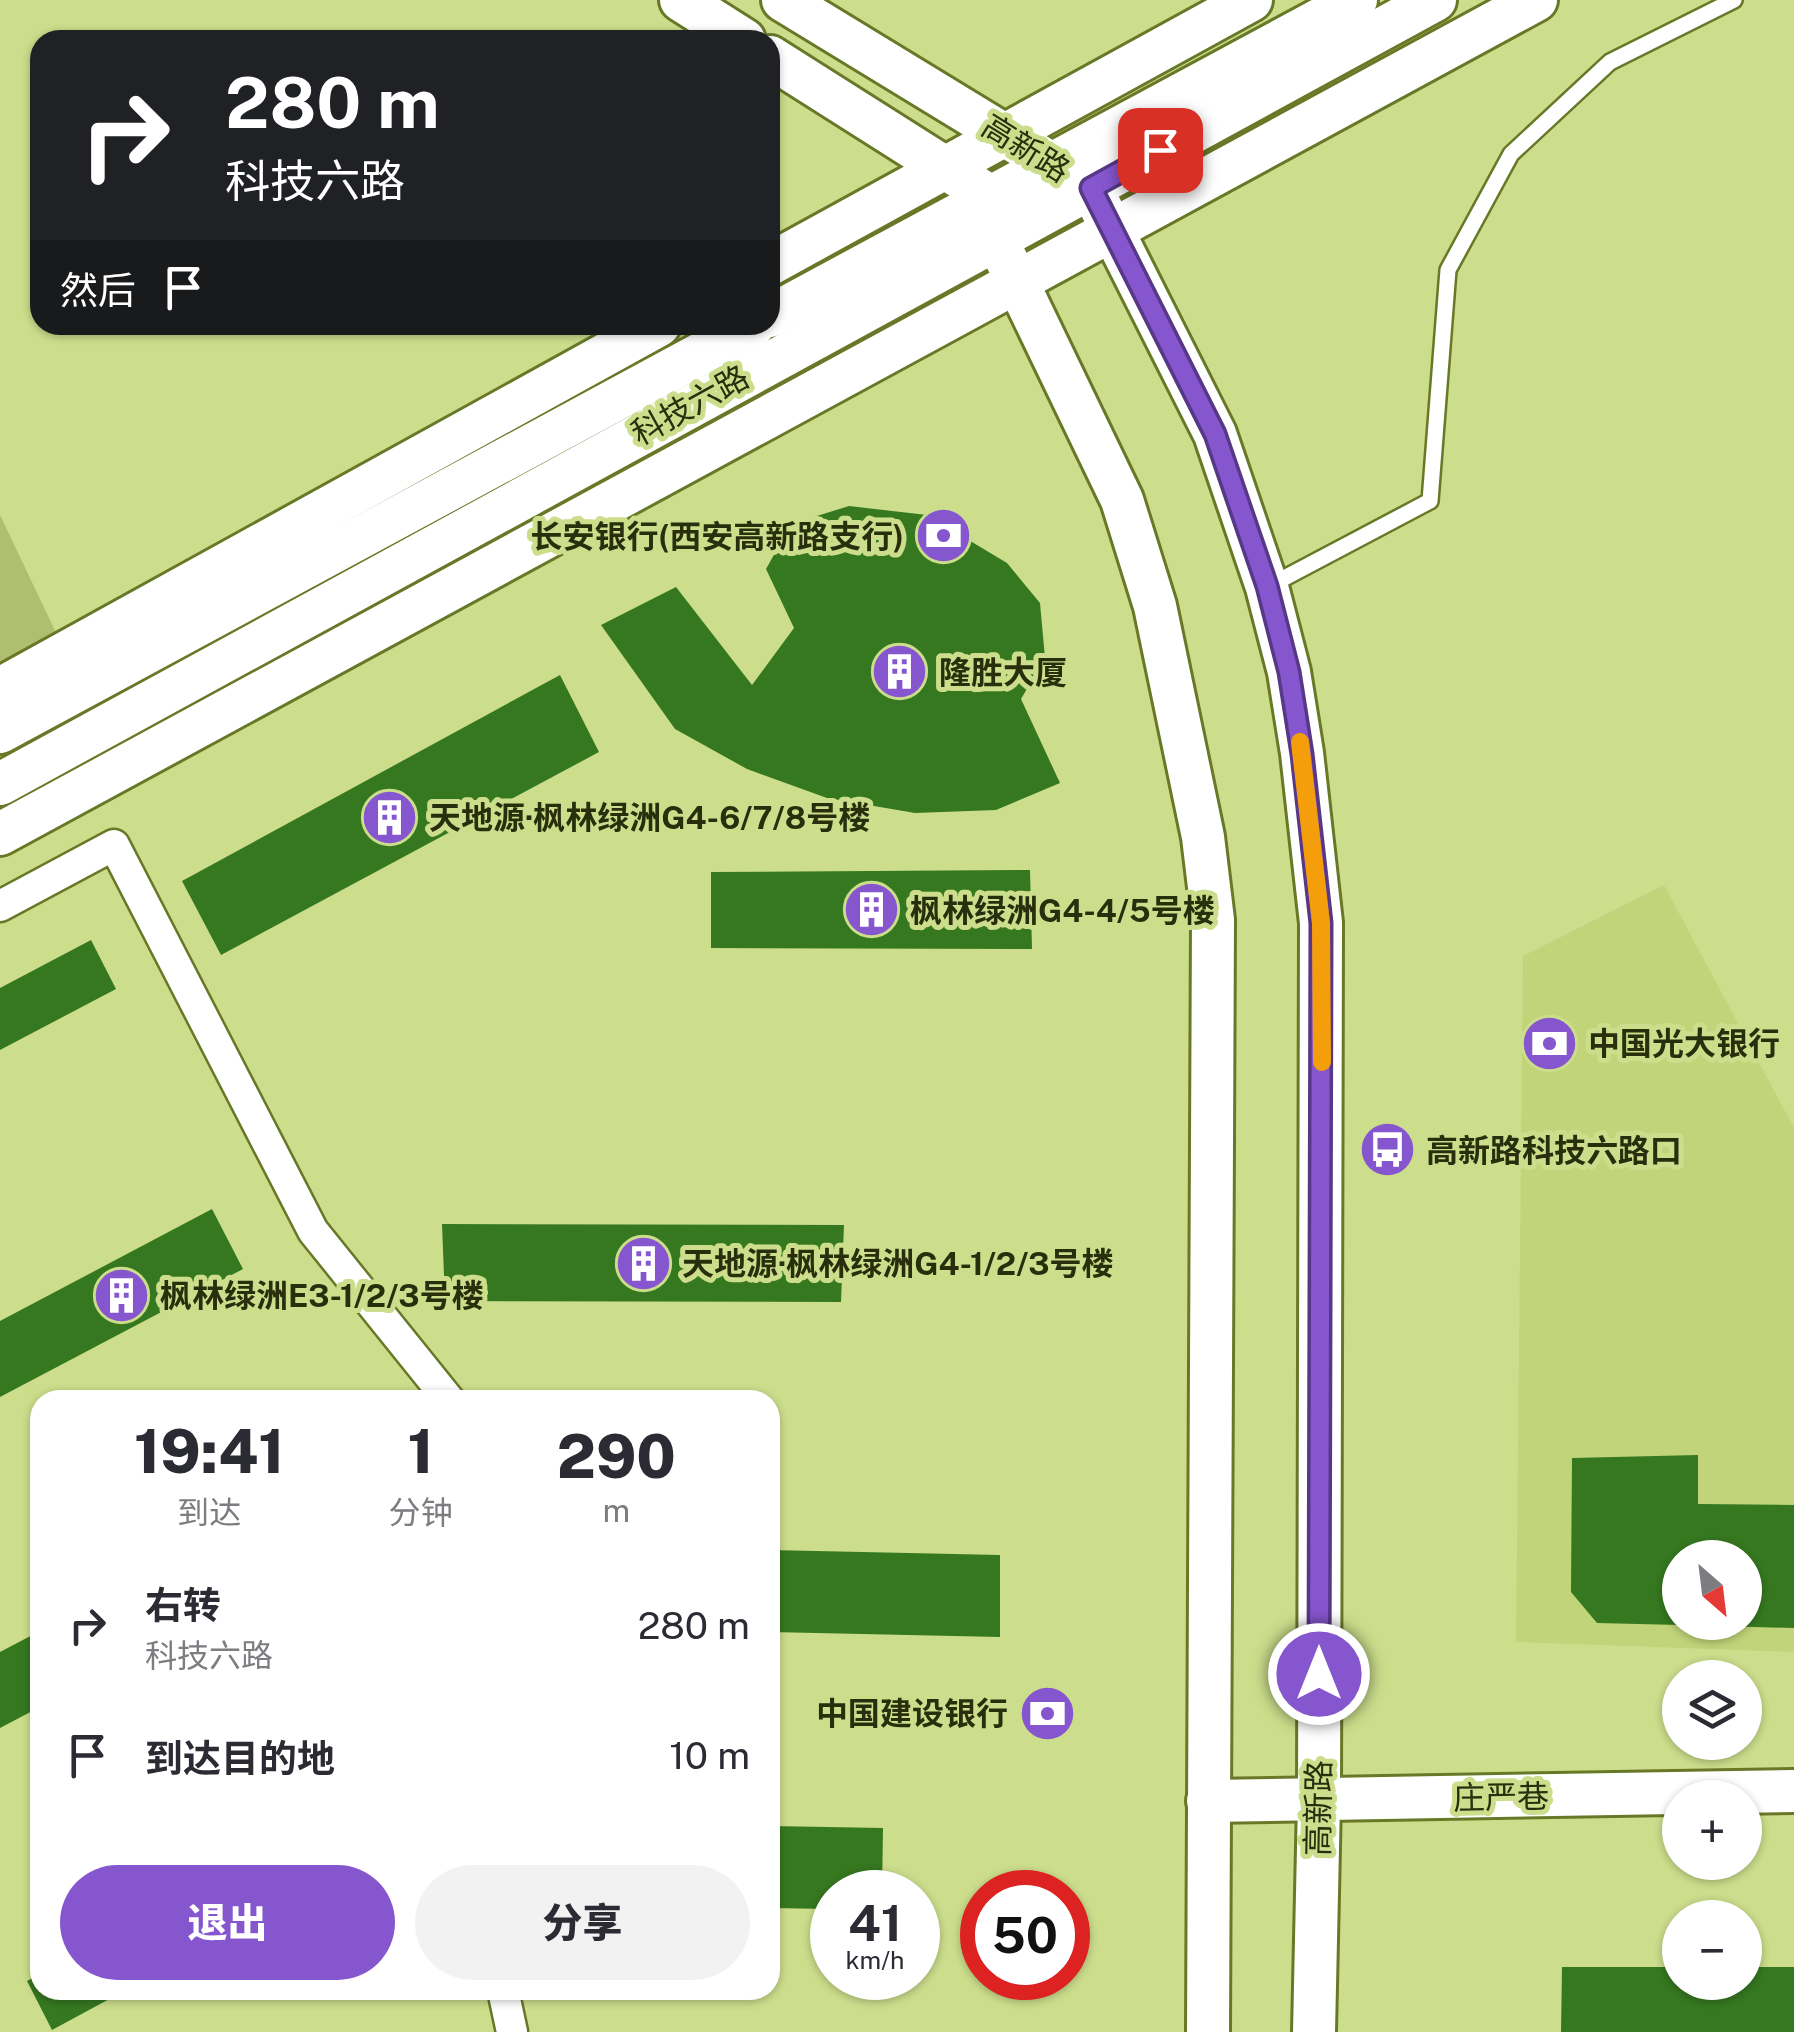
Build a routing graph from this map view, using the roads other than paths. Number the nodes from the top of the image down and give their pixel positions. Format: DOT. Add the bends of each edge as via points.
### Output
graph roads {
  1 [pos="682,0"];
  2 [pos="783,0"];
  3 [pos="1252,0"];
  4 [pos="1356,0"];
  5 [pos="1435,0"];
  6 [pos="1536,0"];
  7 [pos="1734,0"];
  8 [pos="728,30"];
  9 [pos="780,62"];
  10 [pos="1006,136"];
  11 [pos="1053,164"];
  12 [pos="944,168"];
  13 [pos="1091,188"];
  14 [pos="994,218"];
  15 [pos="1113,232"];
  16 [pos="780,258"];
  17 [pos="1018,283"];
  18 [pos="780,312"];
  19 [pos="641,335"];
  20 [pos="735,335"];
  21 [pos="1267,586"];
  22 [pos="0,689"];
  23 [pos="0,732"];
  24 [pos="0,784"];
  25 [pos="0,834"];
  26 [pos="0,906"];
  27 [pos="441,1390"];
  28 [pos="1794,1790"];
  29 [pos="1208,1801"];
  30 [pos="1319,1801"];
  31 [pos="506,2000"];
  32 [pos="512,2032"];
  33 [pos="1208,2032"];
  34 [pos="1314,2032"];
  1 -- 8 [label="main road"];
  2 -- 10 [label="main road, 高新路"];
  3 -- 10 [label="main road"];
  4 -- 11 [label="main road, 科技六路"];
  5 -- 13 [label="main road, 科技六路"];
  6 -- 15 [label="main road"];
  7 -- 21 [label="lane" via="1610,62 1512,154 1448,270 1430,501"];
  9 -- 12 [label="main road, 高新路"];
  10 -- 11 [label="main road, 高新路"];
  10 -- 12 [label="main road"];
  11 -- 13 [label="main road, 高新路"];
  11 -- 14 [label="main road, 科技六路"];
  12 -- 14 [label="main road, 高新路"];
  12 -- 16 [label="main road"];
  13 -- 14 [label="main road, 科技六路"];
  13 -- 15 [label="main road, 高新路"];
  14 -- 17 [label="main road"];
  14 -- 18 [label="main road, 科技六路"];
  14 -- 24 [label="main road, 科技六路"];
  15 -- 17 [label="main road"];
  15 -- 21 [label="main road, 高新路" via="1215,434"];
  17 -- 25 [label="main road"];
  17 -- 29 [label="main road" via="1122,500 1155,606 1203,838 1213,920"];
  19 -- 22 [label="main road"];
  20 -- 23 [label="main road, 科技六路"];
  21 -- 30 [label="main road, 高新路" via="1300,737 1321,923"];
  26 -- 27 [label="street" via="114,844 313,1230"];
  28 -- 30 [label="main road, 庄严巷"];
  29 -- 30 [label="main road, 庄严巷"];
  29 -- 33 [label="main road"];
  30 -- 34 [label="main road, 高新路"];
  31 -- 32 [label="street"];
}
